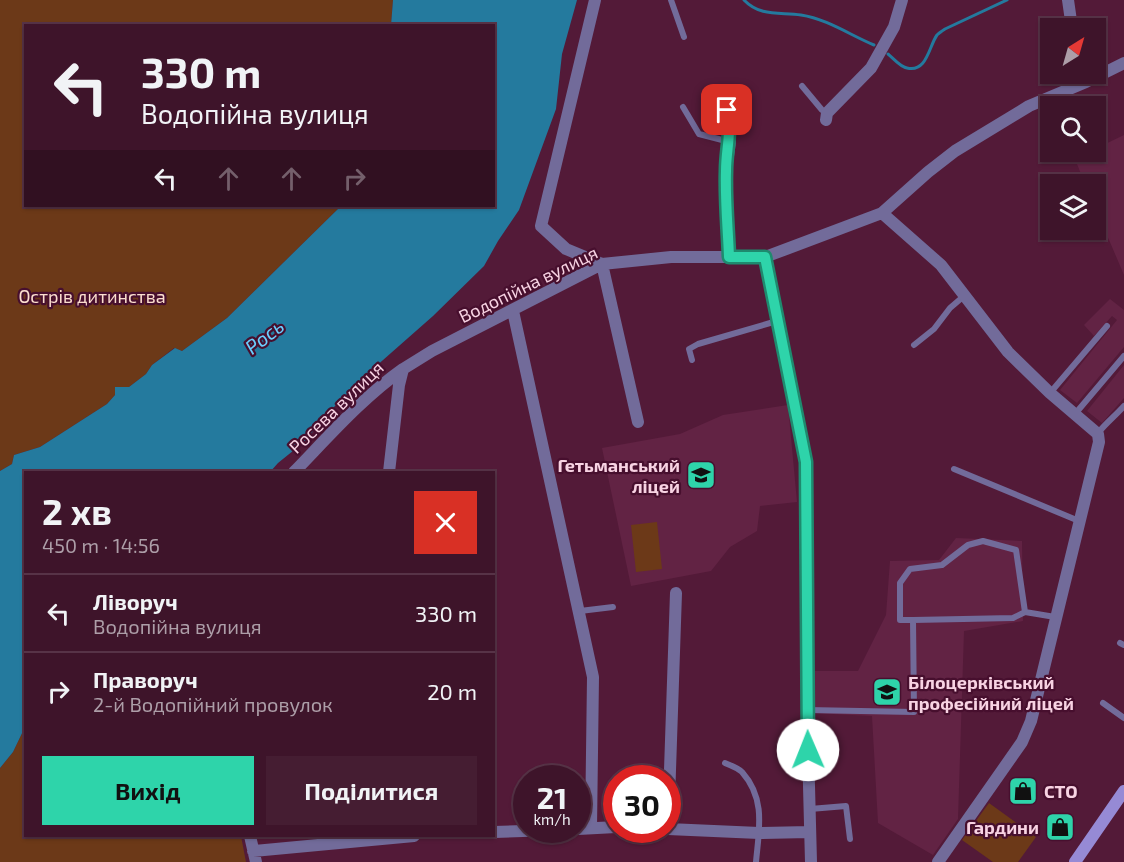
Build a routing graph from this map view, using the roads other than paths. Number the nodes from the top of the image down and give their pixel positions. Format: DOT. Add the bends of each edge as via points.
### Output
graph roads {
  1 [pos="595,0"];
  2 [pos="671,0"];
  3 [pos="902,0"];
  4 [pos="1068,0"];
  5 [pos="1071,18"];
  6 [pos="684,38"];
  7 [pos="1124,63"];
  8 [pos="1106,70"];
  9 [pos="1073,84"];
  10 [pos="802,86"];
  11 [pos="722,91"];
  12 [pos="683,107"];
  13 [pos="827,116"];
  14 [pos="730,142"];
  15 [pos="882,213"];
  16 [pos="729,257"];
  17 [pos="765,257"];
  18 [pos="602,264"];
  19 [pos="964,296"];
  20 [pos="513,311"];
  21 [pos="777,321"];
  22 [pos="1107,326"];
  23 [pos="914,345"];
  24 [pos="1124,356"];
  25 [pos="692,360"];
  26 [pos="404,369"];
  27 [pos="1050,393"];
  28 [pos="1124,406"];
  29 [pos="1075,414"];
  30 [pos="638,422"];
  31 [pos="1098,434"];
  32 [pos="954,469"];
  33 [pos="295,471"];
  34 [pos="389,471"];
  35 [pos="1079,521"];
  36 [pos="676,593"];
  37 [pos="613,607"];
  38 [pos="580,611"];
  39 [pos="1025,612"];
  40 [pos="1055,617"];
  41 [pos="913,620"];
  42 [pos="1103,703"];
  43 [pos="807,710"];
  44 [pos="1124,718"];
  45 [pos="725,763"];
  46 [pos="670,765"];
  47 [pos="1123,795"];
  48 [pos="809,809"];
  49 [pos="591,828"];
  50 [pos="603,828"];
  51 [pos="681,830"];
  52 [pos="513,831"];
  53 [pos="495,832"];
  54 [pos="809,832"];
  55 [pos="759,833"];
  56 [pos="250,837"];
  57 [pos="406,837"];
  58 [pos="850,839"];
  59 [pos="255,857"];
  60 [pos="756,862"];
  61 [pos="811,862"];
  62 [pos="938,862"];
  63 [pos="1076,862"];
  1 -- 18 [label="street" via="541,226 566,249"];
  2 -- 6 [label="lane"];
  3 -- 13 [label="street" via="894,27 870,68"];
  4 -- 5 [label="street"];
  7 -- 8 [label="street, Водопійна вулиця"];
  9 -- 15 [label="street, Водопійна вулиця" via="955,151"];
  10 -- 13 [label="lane"];
  11 -- 14 [label="street"];
  12 -- 14 [label="lane" via="699,134"];
  14 -- 16 [label="street" via="726,170"];
  15 -- 17 [label="street, Водопійна вулиця"];
  15 -- 19 [label="street" via="941,265"];
  16 -- 17 [label="street, Водопійна вулиця"];
  16 -- 18 [label="street, Водопійна вулиця" via="671,257"];
  17 -- 21 [label="street"];
  18 -- 20 [label="street, Водопійна вулиця"];
  18 -- 30 [label="street"];
  19 -- 23 [label="lane"];
  19 -- 27 [label="street" via="1008,352"];
  20 -- 26 [label="street, Водопійна вулиця"];
  20 -- 38 [label="street"];
  21 -- 25 [label="lane" via="698,344 689,349"];
  21 -- 43 [label="street" via="806,462"];
  22 -- 27 [label="lane"];
  24 -- 29 [label="lane"];
  26 -- 33 [label="street, Росева вулиця" via="352,412"];
  26 -- 34 [label="street"];
  27 -- 29 [label="street"];
  28 -- 31 [label="lane"];
  29 -- 31 [label="street"];
  31 -- 35 [label="street"];
  32 -- 35 [label="lane"];
  35 -- 40 [label="street"];
  36 -- 46 [label="street"];
  37 -- 38 [label="lane"];
  38 -- 49 [label="street" via="593,677"];
  39 -- 40 [label="lane"];
  39 -- 41 [label="lane" via="1013,618"];
  39 -- 41 [label="lane" via="1016,550 983,541 968,545 942,565 910,569 900,583 900,620"];
  40 -- 62 [label="street" via="1031,721 1022,742"];
  41 -- 43 [label="lane" via="914,712"];
  42 -- 44 [label="lane"];
  43 -- 48 [label="street"];
  45 -- 55 [label="lane" via="741,770 759,801"];
  47 -- 63 [label="main road"];
  48 -- 54 [label="street"];
  48 -- 58 [label="lane" via="846,806"];
  49 -- 50 [label="street"];
  51 -- 55 [label="street"];
  52 -- 53 [label="street"];
  54 -- 55 [label="street"];
  54 -- 61 [label="street"];
  55 -- 60 [label="lane"];
  56 -- 59 [label="street"];
  57 -- 59 [label="street"];
}
